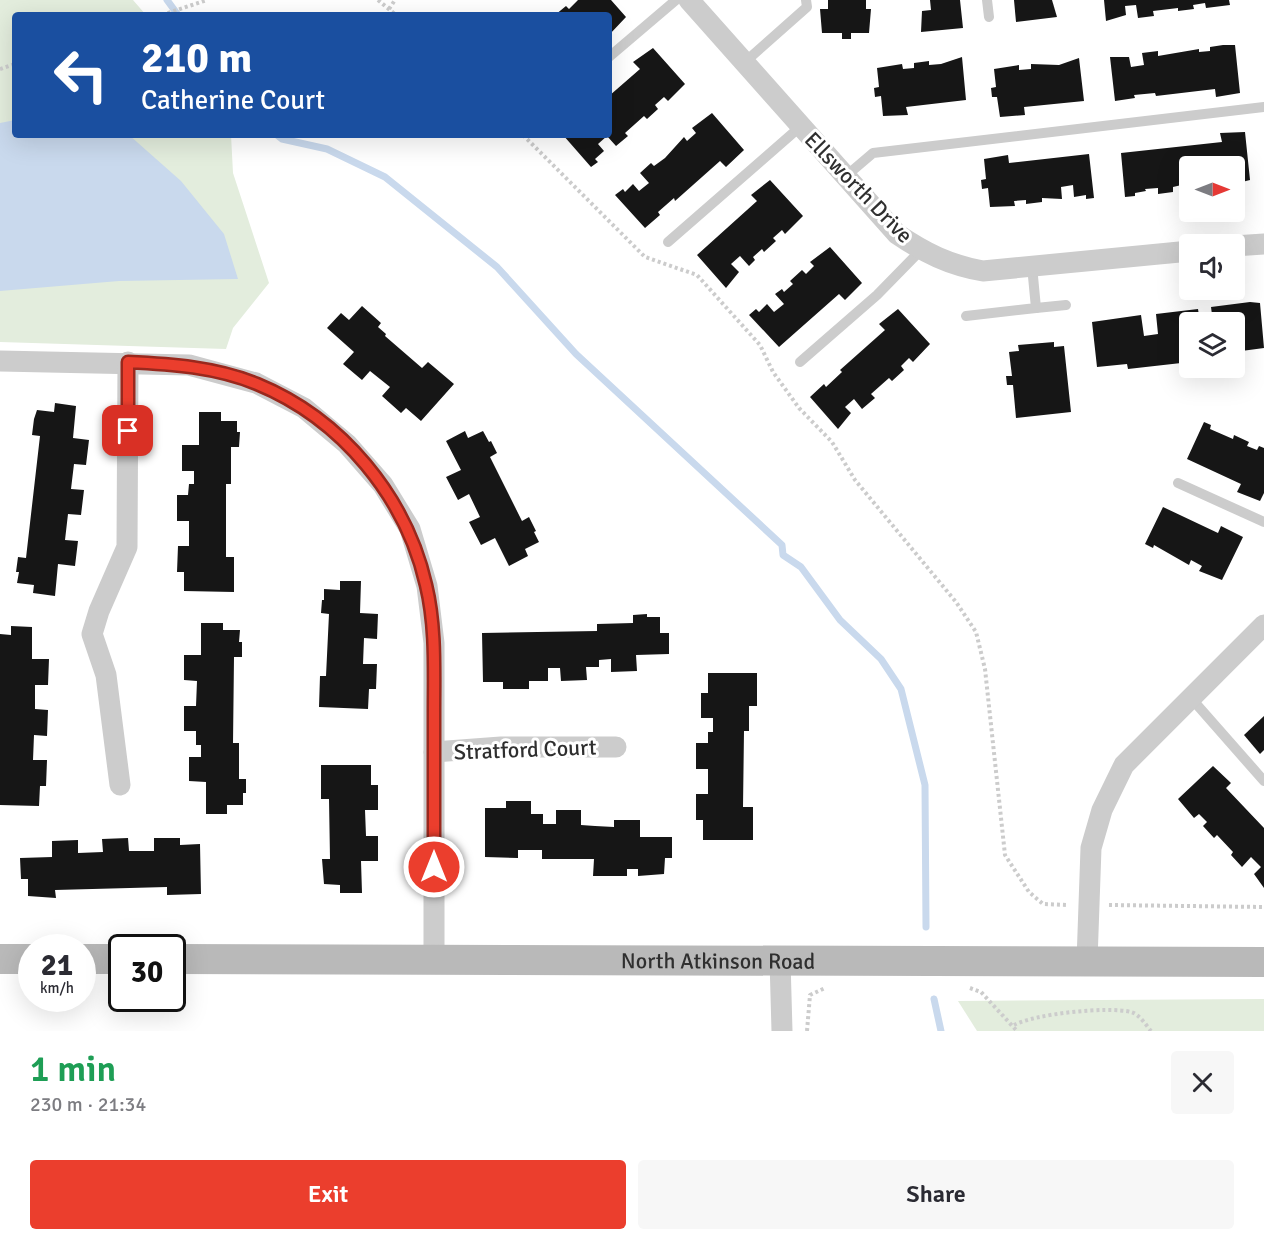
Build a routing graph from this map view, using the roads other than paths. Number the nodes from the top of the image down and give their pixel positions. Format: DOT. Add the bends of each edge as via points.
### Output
graph roads {
  1 [pos="676,0"];
  2 [pos="689,0"];
  3 [pos="806,0"];
  4 [pos="987,0"];
  5 [pos="989,17"];
  6 [pos="612,54"];
  7 [pos="745,62"];
  8 [pos="1264,107"];
  9 [pos="801,126"];
  10 [pos="846,176"];
  11 [pos="668,242"];
  12 [pos="1264,244"];
  13 [pos="1245,245"];
  14 [pos="921,250"];
  15 [pos="1179,252"];
  16 [pos="1032,266"];
  17 [pos="1066,305"];
  18 [pos="1036,308"];
  19 [pos="966,316"];
  20 [pos="0,361"];
  21 [pos="128,362"];
  22 [pos="800,362"];
  23 [pos="1178,483"];
  24 [pos="1264,522"];
  25 [pos="1264,626"];
  26 [pos="1191,698"];
  27 [pos="616,747"];
  28 [pos="434,752"];
  29 [pos="1264,781"];
  30 [pos="120,785"];
  31 [pos="0,959"];
  32 [pos="18,959"];
  33 [pos="186,959"];
  34 [pos="434,959"];
  35 [pos="780,960"];
  36 [pos="1087,961"];
  37 [pos="1264,962"];
  38 [pos="782,1031"];
  1 -- 6 [label="lane"];
  2 -- 7 [label="street, Ellsworth Drive"];
  3 -- 7 [label="lane" via="807,7"];
  4 -- 5 [label="lane"];
  7 -- 9 [label="street, Ellsworth Drive"];
  8 -- 10 [label="lane" via="873,153"];
  9 -- 10 [label="street, Ellsworth Drive"];
  9 -- 11 [label="lane"];
  10 -- 14 [label="street, Ellsworth Drive" via="897,234"];
  12 -- 13 [label="street"];
  14 -- 16 [label="street, Ellsworth Drive" via="958,267 983,271"];
  14 -- 22 [label="lane" via="877,295"];
  15 -- 16 [label="street, Ellsworth Drive"];
  16 -- 18 [label="lane"];
  17 -- 18 [label="lane"];
  18 -- 19 [label="lane"];
  20 -- 21 [label="street"];
  21 -- 28 [label="street" via="189,365 256,383 304,408 347,444 383,485 410,530 427,586 434,643"];
  21 -- 30 [label="street" via="127,547 92,634 106,675"];
  23 -- 24 [label="lane"];
  25 -- 26 [label="street"];
  26 -- 29 [label="lane"];
  26 -- 36 [label="street" via="1124,765 1102,810 1091,848"];
  27 -- 28 [label="street, Stratford Court" via="501,747"];
  28 -- 34 [label="street"];
  31 -- 32 [label="main road"];
  33 -- 34 [label="main road, North Atkinson Road"];
  34 -- 35 [label="main road, North Atkinson Road"];
  35 -- 36 [label="main road, North Atkinson Road"];
  35 -- 38 [label="street"];
  36 -- 37 [label="main road, North Atkinson Road"];
}
